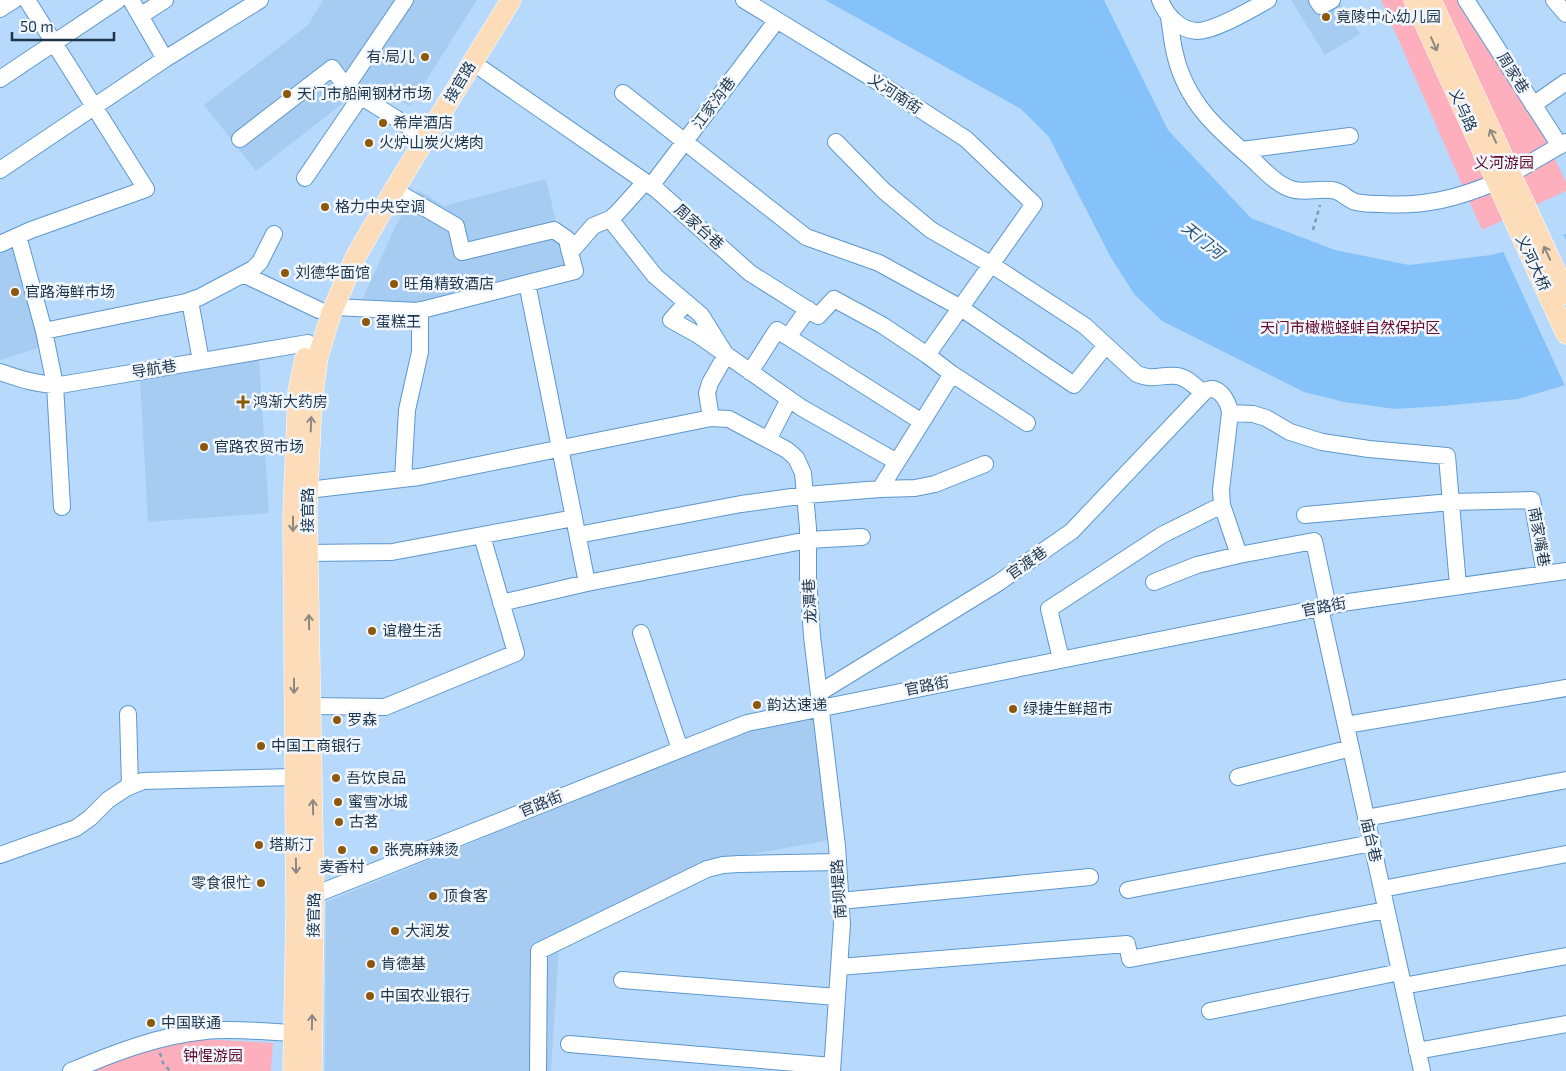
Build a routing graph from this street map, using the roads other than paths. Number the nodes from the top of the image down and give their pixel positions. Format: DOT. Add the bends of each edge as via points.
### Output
graph roads {
  1 [pos="14,0"];
  2 [pos="27,0"];
  3 [pos="118,0"];
  4 [pos="131,0"];
  5 [pos="165,0"];
  6 [pos="260,0"];
  7 [pos="406,0"];
  8 [pos="496,0"];
  9 [pos="511,0"];
  10 [pos="744,0"];
  11 [pos="1160,0"];
  12 [pos="1268,0"];
  13 [pos="1317,0"];
  14 [pos="1332,0"];
  15 [pos="1414,0"];
  16 [pos="1431,0"];
  17 [pos="1554,0"];
  18 [pos="1473,3"];
  19 [pos="0,9"];
  20 [pos="1566,14"];
  21 [pos="140,16"];
  22 [pos="1170,17"];
  23 [pos="777,20"];
  24 [pos="54,43"];
  25 [pos="165,59"];
  26 [pos="472,62"];
  27 [pos="0,79"];
  28 [pos="1566,82"];
  29 [pos="346,87"];
  30 [pos="623,93"];
  31 [pos="361,96"];
  32 [pos="1533,105"];
  33 [pos="94,107"];
  34 [pos="416,131"];
  35 [pos="1350,136"];
  36 [pos="240,139"];
  37 [pos="685,141"];
  38 [pos="836,142"];
  39 [pos="1563,144"];
  40 [pos="1242,150"];
  41 [pos="0,170"];
  42 [pos="305,178"];
  43 [pos="1503,178"];
  44 [pos="648,184"];
  45 [pos="394,190"];
  46 [pos="1521,216"];
  47 [pos="610,219"];
  48 [pos="274,234"];
  49 [pos="18,236"];
  50 [pos="0,244"];
  51 [pos="569,249"];
  52 [pos="992,265"];
  53 [pos="245,275"];
  54 [pos="527,283"];
  55 [pos="1566,294"];
  56 [pos="190,301"];
  57 [pos="686,303"];
  58 [pos="327,308"];
  59 [pos="961,308"];
  60 [pos="420,310"];
  61 [pos="808,310"];
  62 [pos="44,331"];
  63 [pos="1566,334"];
  64 [pos="788,337"];
  65 [pos="308,343"];
  66 [pos="1106,345"];
  67 [pos="726,355"];
  68 [pos="927,356"];
  69 [pos="200,362"];
  70 [pos="0,372"];
  71 [pos="750,372"];
  72 [pos="952,374"];
  73 [pos="55,385"];
  74 [pos="1203,394"];
  75 [pos="789,399"];
  76 [pos="1230,413"];
  77 [pos="711,418"];
  78 [pos="922,422"];
  79 [pos="1027,423"];
  80 [pos="768,440"];
  81 [pos="560,449"];
  82 [pos="897,462"];
  83 [pos="985,464"];
  84 [pos="403,479"];
  85 [pos="880,489"];
  86 [pos="308,490"];
  87 [pos="806,495"];
  88 [pos="1451,502"];
  89 [pos="1222,505"];
  90 [pos="62,507"];
  91 [pos="1305,514"];
  92 [pos="574,518"];
  93 [pos="578,535"];
  94 [pos="482,536"];
  95 [pos="862,537"];
  96 [pos="808,540"];
  97 [pos="308,553"];
  98 [pos="1239,555"];
  99 [pos="1566,571"];
  100 [pos="1545,574"];
  101 [pos="1154,582"];
  102 [pos="587,583"];
  103 [pos="1458,586"];
  104 [pos="501,603"];
  105 [pos="1324,607"];
  106 [pos="641,633"];
  107 [pos="1062,659"];
  108 [pos="1566,688"];
  109 [pos="820,700"];
  110 [pos="311,706"];
  111 [pos="128,714"];
  112 [pos="1346,725"];
  113 [pos="680,748"];
  114 [pos="1351,748"];
  115 [pos="295,777"];
  116 [pos="1238,777"];
  117 [pos="1566,780"];
  118 [pos="130,786"];
  119 [pos="1366,818"];
  120 [pos="1372,843"];
  121 [pos="1566,854"];
  122 [pos="0,855"];
  123 [pos="838,862"];
  124 [pos="1090,877"];
  125 [pos="1382,889"];
  126 [pos="1128,890"];
  127 [pos="314,895"];
  128 [pos="840,901"];
  129 [pos="1386,910"];
  130 [pos="1566,956"];
  131 [pos="839,967"];
  132 [pos="1402,979"];
  133 [pos="622,980"];
  134 [pos="837,996"];
  135 [pos="1210,1010"];
  136 [pos="1566,1024"];
  137 [pos="294,1034"];
  138 [pos="570,1044"];
  139 [pos="1418,1051"];
  140 [pos="832,1068"];
  141 [pos="71,1071"];
  142 [pos="293,1071"];
  143 [pos="312,1071"];
  144 [pos="538,1071"];
  145 [pos="1422,1071"];
  1 -- 19 [label="street"];
  2 -- 24 [label="street"];
  3 -- 24 [label="street"];
  4 -- 21 [label="street"];
  5 -- 21 [label="street"];
  6 -- 25 [label="street"];
  7 -- 29 [label="street"];
  8 -- 34 [label="main road, 接官路"];
  9 -- 26 [label="main road, 接官路"];
  10 -- 23 [label="street, 义河南街"];
  11 -- 22 [label="street"];
  12 -- 22 [label="street" via="1206,30 1186,28"];
  13 -- 14 [label="street" via="1321,6"];
  15 -- 43 [label="main road, 义乌路, one-way"];
  43 -- 16 [label="main road, 义乌路, one-way"];
  17 -- 20 [label="street"];
  18 -- 32 [label="street, 周家巷"];
  21 -- 25 [label="street"];
  22 -- 40 [label="street" via="1178,66 1191,93 1210,122"];
  23 -- 37 [label="street, 江家沟巷"];
  23 -- 52 [label="street, 义河南街" via="966,139 1034,204"];
  24 -- 27 [label="street"];
  24 -- 33 [label="street"];
  25 -- 33 [label="street"];
  26 -- 44 [label="street, 周家台巷"];
  26 -- 45 [label="main road, 接官路"];
  28 -- 32 [label="street"];
  29 -- 31 [label="street"];
  29 -- 36 [label="street" via="332,68"];
  30 -- 37 [label="street"];
  31 -- 34 [label="street"];
  31 -- 42 [label="street"];
  32 -- 39 [label="street, 周家巷"];
  33 -- 41 [label="street"];
  33 -- 49 [label="street" via="146,189"];
  34 -- 58 [label="main road, 接官路" via="348,246"];
  35 -- 40 [label="street"];
  37 -- 44 [label="street, 江家沟巷"];
  37 -- 59 [label="street" via="806,237 880,263"];
  38 -- 52 [label="street" via="884,191 931,230"];
  39 -- 43 [label="street"];
  40 -- 43 [label="street" via="1290,189 1331,190 1353,201 1366,203 1426,204 1466,194"];
  43 -- 46 [label="main road, 义乌路"];
  44 -- 47 [label="street, 江家沟巷"];
  44 -- 61 [label="street, 周家台巷" via="750,273"];
  45 -- 51 [label="street" via="456,226 462,252 554,230 567,239"];
  45 -- 58 [label="main road, 接官路"];
  55 -- 46 [label="main road, 义河大桥, one-way"];
  46 -- 63 [label="main road, 义河大桥"];
  47 -- 51 [label="street, 江家沟巷" via="593,226 575,247"];
  47 -- 57 [label="street" via="655,276"];
  48 -- 53 [label="street" via="260,262"];
  49 -- 50 [label="street"];
  49 -- 62 [label="street"];
  51 -- 54 [label="street" via="575,271"];
  52 -- 59 [label="street"];
  52 -- 66 [label="street" via="1085,326"];
  53 -- 56 [label="street"];
  53 -- 58 [label="street"];
  54 -- 60 [label="street"];
  54 -- 81 [label="street"];
  56 -- 62 [label="street"];
  56 -- 69 [label="street"];
  57 -- 67 [label="street" via="701,315"];
  57 -- 67 [label="street" via="671,320"];
  58 -- 60 [label="street"];
  58 -- 65 [label="main road, 接官路"];
  86 -- 58 [label="main road, 接官路, one-way" via="314,379"];
  59 -- 66 [label="street" via="1074,385"];
  59 -- 68 [label="street"];
  60 -- 84 [label="street" via="420,352 408,410"];
  61 -- 64 [label="street"];
  61 -- 68 [label="street" via="818,316 834,299 882,325"];
  62 -- 73 [label="street"];
  64 -- 71 [label="street" via="777,330"];
  64 -- 78 [label="street"];
  65 -- 69 [label="street, 导航巷"];
  65 -- 115 [label="main road, 接官路, one-way" via="298,392 293,515"];
  66 -- 74 [label="street" via="1137,374 1147,378 1177,376"];
  67 -- 71 [label="street"];
  67 -- 77 [label="street" via="707,393"];
  68 -- 72 [label="street"];
  69 -- 73 [label="street, 导航巷"];
  70 -- 73 [label="street, 导航巷"];
  71 -- 75 [label="street"];
  72 -- 78 [label="street"];
  72 -- 79 [label="street"];
  73 -- 90 [label="street"];
  74 -- 76 [label="street" via="1206,390 1216,390 1224,396"];
  74 -- 109 [label="street, 官渡巷" via="1072,531"];
  75 -- 80 [label="street"];
  75 -- 82 [label="street"];
  76 -- 88 [label="street" via="1266,418 1290,432 1322,442 1447,456"];
  76 -- 89 [label="street"];
  77 -- 80 [label="street, 龙潭巷" via="729,419"];
  77 -- 81 [label="street"];
  78 -- 82 [label="street"];
  80 -- 87 [label="street, 龙潭巷" via="796,458 803,473"];
  81 -- 84 [label="street"];
  81 -- 92 [label="street"];
  82 -- 85 [label="street"];
  83 -- 85 [label="street" via="935,484"];
  84 -- 86 [label="street"];
  85 -- 87 [label="street"];
  86 -- 97 [label="main road, 接官路"];
  87 -- 93 [label="street"];
  87 -- 96 [label="street, 龙潭巷"];
  88 -- 91 [label="street"];
  88 -- 100 [label="street, 南家嘴巷" via="1532,500"];
  88 -- 103 [label="street"];
  89 -- 98 [label="street"];
  89 -- 107 [label="street" via="1162,535 1050,609"];
  92 -- 93 [label="street"];
  92 -- 94 [label="street"];
  93 -- 102 [label="street"];
  94 -- 97 [label="street" via="392,552"];
  94 -- 104 [label="street"];
  95 -- 96 [label="street"];
  96 -- 102 [label="street"];
  96 -- 109 [label="street, 龙潭巷" via="812,636"];
  110 -- 97 [label="main road, 接官路, one-way"];
  98 -- 101 [label="street" via="1196,565"];
  98 -- 105 [label="street, 庙台巷" via="1314,541"];
  99 -- 100 [label="street, 官路街"];
  100 -- 103 [label="street, 官路街"];
  102 -- 104 [label="street"];
  103 -- 105 [label="street, 官路街"];
  104 -- 110 [label="street" via="516,653 385,707"];
  105 -- 107 [label="street, 官路街"];
  105 -- 112 [label="street, 庙台巷"];
  106 -- 113 [label="street"];
  107 -- 109 [label="street, 官路街"];
  108 -- 112 [label="street"];
  109 -- 113 [label="street, 官路街"];
  109 -- 123 [label="street, 南坝堤路"];
  127 -- 110 [label="main road, 接官路, one-way"];
  111 -- 118 [label="street"];
  112 -- 114 [label="street, 庙台巷"];
  113 -- 127 [label="street, 官路街"];
  114 -- 116 [label="street"];
  114 -- 119 [label="street, 庙台巷"];
  115 -- 118 [label="street" via="143,781"];
  115 -- 137 [label="main road, 接官路, one-way"];
  117 -- 119 [label="street"];
  118 -- 122 [label="street" via="76,828"];
  119 -- 120 [label="street, 庙台巷"];
  120 -- 125 [label="street, 庙台巷"];
  120 -- 126 [label="street"];
  121 -- 125 [label="street"];
  123 -- 128 [label="street, 南坝堤路"];
  123 -- 144 [label="street" via="739,864 707,869 539,951"];
  124 -- 128 [label="street"];
  125 -- 129 [label="street, 庙台巷"];
  143 -- 127 [label="main road, 接官路, one-way"];
  128 -- 131 [label="street, 南坝堤路"];
  129 -- 131 [label="street" via="1130,959 1127,944"];
  129 -- 132 [label="street, 庙台巷"];
  130 -- 132 [label="street"];
  131 -- 134 [label="street, 南坝堤路"];
  132 -- 135 [label="street"];
  132 -- 139 [label="street, 庙台巷"];
  133 -- 134 [label="street"];
  134 -- 140 [label="street, 南坝堤路"];
  136 -- 139 [label="street"];
  137 -- 141 [label="street" via="206,1031 156,1042"];
  137 -- 142 [label="main road, 接官路"];
  138 -- 140 [label="street"];
  139 -- 145 [label="street, 庙台巷"];
}
